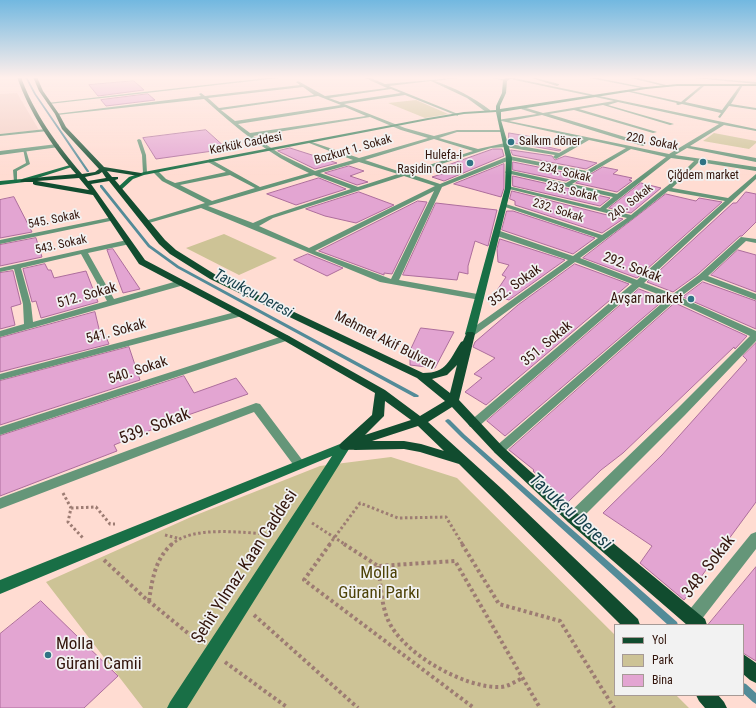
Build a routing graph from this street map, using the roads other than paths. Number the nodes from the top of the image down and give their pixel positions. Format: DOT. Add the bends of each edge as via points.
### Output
graph roads {
  1 [pos="35,110"];
  2 [pos="54,110"];
  3 [pos="89,110"];
  4 [pos="219,110"];
  5 [pos="320,110"];
  6 [pos="357,110"];
  7 [pos="444,110"];
  8 [pos="507,110"];
  9 [pos="529,110"];
  10 [pos="566,110"];
  11 [pos="576,110"];
  12 [pos="623,110"];
  13 [pos="662,110"];
  14 [pos="715,110"];
  15 [pos="488,111"];
  16 [pos="499,111"];
  17 [pos="724,112"];
  18 [pos="57,114"];
  19 [pos="542,114"];
  20 [pos="456,115"];
  21 [pos="371,116"];
  22 [pos="690,116"];
  23 [pos="499,120"];
  24 [pos="234,123"];
  25 [pos="720,123"];
  26 [pos="672,124"];
  27 [pos="393,125"];
  28 [pos="666,127"];
  29 [pos="661,129"];
  30 [pos="46,130"];
  31 [pos="756,130"];
  32 [pos="502,131"];
  33 [pos="655,132"];
  34 [pos="0,135"];
  35 [pos="249,135"];
  36 [pos="434,138"];
  37 [pos="588,139"];
  38 [pos="138,140"];
  39 [pos="646,140"];
  40 [pos="311,142"];
  41 [pos="505,145"];
  42 [pos="58,146"];
  43 [pos="685,146"];
  44 [pos="630,148"];
  45 [pos="24,150"];
  46 [pos="269,150"];
  47 [pos="476,150"];
  48 [pos="641,150"];
  49 [pos="0,153"];
  50 [pos="561,155"];
  51 [pos="670,156"];
  52 [pos="509,158"];
  53 [pos="360,159"];
  54 [pos="698,160"];
  55 [pos="756,160"];
  56 [pos="210,161"];
  57 [pos="544,164"];
  58 [pos="72,166"];
  59 [pos="102,169"];
  60 [pos="756,169"];
  61 [pos="156,172"];
  62 [pos="313,172"];
  63 [pos="508,172"];
  64 [pos="231,173"];
  65 [pos="404,173"];
  66 [pos="587,173"];
  67 [pos="142,174"];
  68 [pos="79,175"];
  69 [pos="756,176"];
  70 [pos="111,179"];
  71 [pos="23,181"];
  72 [pos="15,182"];
  73 [pos="0,183"];
  74 [pos="86,184"];
  75 [pos="173,185"];
  76 [pos="567,185"];
  77 [pos="440,186"];
  78 [pos="508,188"];
  79 [pos="119,189"];
  80 [pos="260,189"];
  81 [pos="668,189"];
  82 [pos="358,190"];
  83 [pos="95,193"];
  84 [pos="616,196"];
  85 [pos="730,200"];
  86 [pos="211,203"];
  87 [pos="202,206"];
  88 [pos="504,206"];
  89 [pos="601,210"];
  90 [pos="632,217"];
  91 [pos="113,219"];
  92 [pos="147,222"];
  93 [pos="253,226"];
  94 [pos="497,233"];
  95 [pos="604,238"];
  96 [pos="756,241"];
  97 [pos="0,242"];
  98 [pos="127,242"];
  99 [pos="309,251"];
  100 [pos="84,252"];
  101 [pos="574,259"];
  102 [pos="17,266"];
  103 [pos="0,270"];
  104 [pos="702,277"];
  105 [pos="394,281"];
  106 [pos="181,284"];
  107 [pos="637,284"];
  108 [pos="480,297"];
  109 [pos="674,297"];
  110 [pos="756,297"];
  111 [pos="112,304"];
  112 [pos="239,314"];
  113 [pos="29,326"];
  114 [pos="0,334"];
  115 [pos="470,334"];
  116 [pos="756,335"];
  117 [pos="286,338"];
  118 [pos="421,376"];
  119 [pos="0,378"];
  120 [pos="381,392"];
  121 [pos="454,401"];
  122 [pos="420,421"];
  123 [pos="474,424"];
  124 [pos="0,431"];
  125 [pos="345,446"];
  126 [pos="499,450"];
  127 [pos="462,461"];
  128 [pos="299,464"];
  129 [pos="0,504"];
  130 [pos="573,518"];
  131 [pos="756,538"];
  132 [pos="0,587"];
  133 [pos="696,622"];
  134 [pos="631,624"];
  135 [pos="744,664"];
  136 [pos="756,674"];
  137 [pos="706,696"];
  138 [pos="176,708"];
  139 [pos="718,708"];
  1 -- 30 [label="main road"];
  2 -- 18 [label="main road, Mehmet Akif Bulvarı"];
  3 -- 18 [label="street"];
  4 -- 24 [label="street"];
  5 -- 24 [label="street"];
  6 -- 21 [label="street"];
  7 -- 20 [label="street"];
  8 -- 16 [label="street, Kerkük Caddesi"];
  9 -- 19 [label="street"];
  10 -- 19 [label="street"];
  11 -- 33 [label="street"];
  12 -- 26 [label="street"];
  13 -- 22 [label="street"];
  14 -- 17 [label="street"];
  15 -- 16 [label="street, Kerkük Caddesi"];
  15 -- 20 [label="street, Kerkük Caddesi"];
  16 -- 23 [label="street"];
  17 -- 25 [label="street"];
  18 -- 59 [label="main road, Mehmet Akif Bulvarı" via="64,128"];
  19 -- 23 [label="street"];
  19 -- 39 [label="street"];
  20 -- 27 [label="street, Kerkük Caddesi"];
  21 -- 27 [label="street"];
  21 -- 35 [label="street"];
  22 -- 25 [label="street"];
  22 -- 26 [label="street"];
  23 -- 32 [label="street"];
  23 -- 37 [label="street, 220. Sokak"];
  24 -- 35 [label="street"];
  25 -- 31 [label="street"];
  25 -- 43 [label="street"];
  26 -- 28 [label="street"];
  27 -- 36 [label="street"];
  27 -- 40 [label="street, Kerkük Caddesi"];
  29 -- 33 [label="street"];
  30 -- 34 [label="street"];
  30 -- 42 [label="main road"];
  32 -- 36 [label="street, Bozkurt 1. Sokak" via="457,131"];
  32 -- 41 [label="street"];
  33 -- 39 [label="street"];
  35 -- 46 [label="street"];
  36 -- 47 [label="street"];
  36 -- 53 [label="street, Bozkurt 1. Sokak"];
  37 -- 44 [label="street, 220. Sokak"];
  37 -- 50 [label="street"];
  38 -- 67 [label="lane" via="144,155"];
  39 -- 48 [label="street"];
  40 -- 46 [label="street, Kerkük Caddesi"];
  40 -- 53 [label="street"];
  41 -- 47 [label="street"];
  41 -- 50 [label="street"];
  41 -- 52 [label="street"];
  42 -- 45 [label="street"];
  42 -- 58 [label="main road"];
  43 -- 51 [label="street"];
  43 -- 55 [label="street"];
  44 -- 48 [label="street, 220. Sokak"];
  44 -- 66 [label="street"];
  45 -- 49 [label="street"];
  45 -- 72 [label="lane" via="28,164 15,170"];
  46 -- 56 [label="street, Kerkük Caddesi"];
  46 -- 62 [label="street"];
  47 -- 65 [label="street"];
  48 -- 51 [label="street, 220. Sokak"];
  50 -- 57 [label="street"];
  51 -- 54 [label="street, 220. Sokak"];
  51 -- 84 [label="street"];
  52 -- 57 [label="street"];
  52 -- 63 [label="street"];
  52 -- 77 [label="street"];
  53 -- 62 [label="street, Bozkurt 1. Sokak"];
  53 -- 65 [label="street"];
  54 -- 60 [label="street, 220. Sokak"];
  54 -- 81 [label="street, 240. Sokak"];
  56 -- 61 [label="street, Kerkük Caddesi"];
  56 -- 64 [label="street"];
  57 -- 66 [label="street"];
  58 -- 68 [label="main road"];
  58 -- 71 [label="street"];
  59 -- 67 [label="main road"];
  59 -- 68 [label="main road" via="95,174"];
  59 -- 70 [label="main road, Mehmet Akif Bulvarı"];
  61 -- 67 [label="street, Kerkük Caddesi"];
  61 -- 75 [label="street"];
  62 -- 80 [label="street, Bozkurt 1. Sokak"];
  62 -- 82 [label="street"];
  63 -- 76 [label="street, 234. Sokak"];
  63 -- 78 [label="street"];
  64 -- 75 [label="street"];
  64 -- 80 [label="street"];
  65 -- 77 [label="street"];
  65 -- 82 [label="street"];
  66 -- 76 [label="street"];
  67 -- 70 [label="main road"];
  67 -- 79 [label="street" via="128,179"];
  68 -- 71 [label="main road"];
  68 -- 74 [label="main road"];
  69 -- 85 [label="street, 351. Sokak"];
  70 -- 74 [label="main road"];
  70 -- 79 [label="main road, Mehmet Akif Bulvarı"];
  71 -- 72 [label="street"];
  71 -- 83 [label="main road"];
  72 -- 73 [label="street"];
  74 -- 83 [label="main road"];
  75 -- 86 [label="street"];
  76 -- 84 [label="street, 234. Sokak"];
  77 -- 99 [label="street"];
  77 -- 105 [label="street"];
  78 -- 88 [label="street"];
  78 -- 89 [label="street, 233. Sokak"];
  79 -- 92 [label="main road, Mehmet Akif Bulvarı"];
  80 -- 86 [label="street, Bozkurt 1. Sokak"];
  81 -- 85 [label="street"];
  81 -- 90 [label="street, 240. Sokak"];
  82 -- 93 [label="street"];
  83 -- 91 [label="main road"];
  84 -- 89 [label="street"];
  85 -- 107 [label="street, 351. Sokak"];
  86 -- 87 [label="street, Bozkurt 1. Sokak"];
  87 -- 92 [label="street, Bozkurt 1. Sokak"];
  87 -- 93 [label="street"];
  88 -- 94 [label="street"];
  88 -- 95 [label="street, 232. Sokak"];
  89 -- 90 [label="street, 233. Sokak"];
  90 -- 95 [label="street, 240. Sokak"];
  91 -- 97 [label="street, 545. Sokak"];
  91 -- 98 [label="main road"];
  92 -- 118 [label="main road, Mehmet Akif Bulvarı" via="173,252 213,277"];
  93 -- 99 [label="street"];
  94 -- 101 [label="street, 292. Sokak"];
  94 -- 108 [label="street"];
  95 -- 101 [label="street, 240. Sokak"];
  96 -- 104 [label="street" via="744,238"];
  98 -- 100 [label="street, 543. Sokak"];
  98 -- 106 [label="main road" via="142,262"];
  99 -- 105 [label="street" via="383,280"];
  100 -- 102 [label="street, 543. Sokak"];
  100 -- 111 [label="street"];
  101 -- 107 [label="street, 292. Sokak"];
  101 -- 115 [label="street, 352. Sokak"];
  102 -- 103 [label="street, 543. Sokak"];
  102 -- 113 [label="street" via="27,304"];
  104 -- 109 [label="street"];
  104 -- 110 [label="street"];
  105 -- 108 [label="street"];
  106 -- 111 [label="street, 512. Sokak"];
  106 -- 112 [label="main road"];
  107 -- 109 [label="street, 292. Sokak"];
  107 -- 123 [label="street, 351. Sokak"];
  108 -- 115 [label="street"];
  109 -- 116 [label="street, 292. Sokak"];
  109 -- 126 [label="street"];
  111 -- 113 [label="street, 512. Sokak"];
  112 -- 117 [label="main road"];
  112 -- 119 [label="street, 541. Sokak"];
  113 -- 114 [label="street, 512. Sokak"];
  115 -- 118 [label="main road" via="453,364 446,371"];
  115 -- 121 [label="main road"];
  116 -- 130 [label="street"];
  117 -- 120 [label="main road"];
  117 -- 124 [label="street, 540. Sokak"];
  118 -- 121 [label="main road, Mehmet Akif Bulvarı"];
  120 -- 122 [label="main road"];
  120 -- 125 [label="main road" via="378,416"];
  121 -- 122 [label="main road"];
  121 -- 123 [label="main road, Mehmet Akif Bulvarı"];
  122 -- 125 [label="main road"];
  122 -- 127 [label="main road"];
  123 -- 126 [label="main road, Mehmet Akif Bulvarı"];
  125 -- 127 [label="main road" via="404,445"];
  125 -- 128 [label="street"];
  125 -- 138 [label="street, Şehit Yılmaz Kaan Caddesi"];
  126 -- 130 [label="main road, Mehmet Akif Bulvarı"];
  127 -- 134 [label="main road"];
  128 -- 129 [label="street, 539. Sokak" via="256,407"];
  128 -- 132 [label="street"];
  130 -- 133 [label="main road, Mehmet Akif Bulvarı"];
  131 -- 133 [label="street, 348. Sokak"];
  135 -- 136 [label="main road"];
  137 -- 139 [label="main road"];
}
